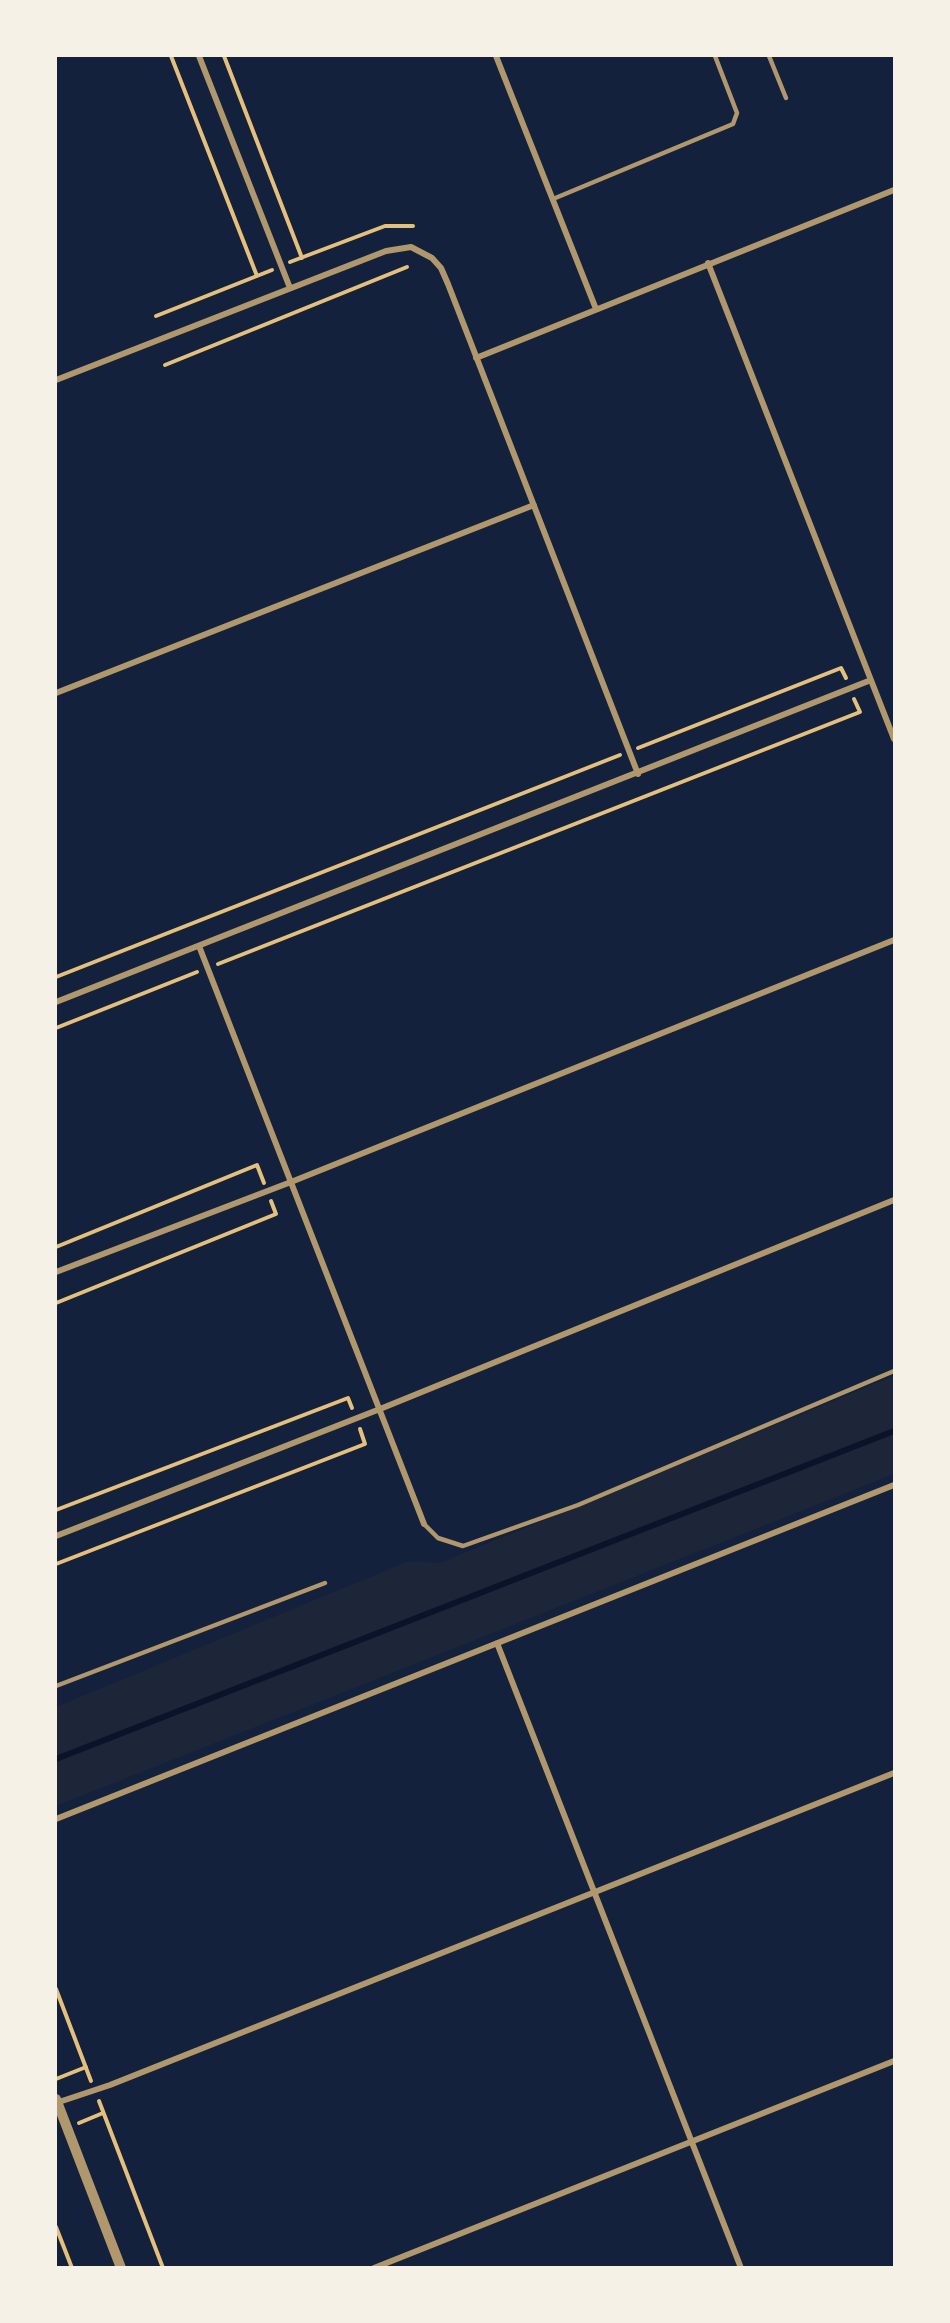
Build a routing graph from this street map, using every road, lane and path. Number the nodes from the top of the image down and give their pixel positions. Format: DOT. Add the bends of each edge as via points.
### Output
graph roads {
  1 [pos="171,56"];
  2 [pos="199,56"];
  3 [pos="224,56"];
  4 [pos="496,56"];
  5 [pos="715,56"];
  6 [pos="769,56"];
  7 [pos="786,98"];
  8 [pos="894,190"];
  9 [pos="553,199"];
  10 [pos="302,258"];
  11 [pos="708,263"];
  12 [pos="407,267"];
  13 [pos="257,276"];
  14 [pos="290,288"];
  15 [pos="596,309"];
  16 [pos="476,358"];
  17 [pos="165,365"];
  18 [pos="56,380"];
  19 [pos="534,505"];
  20 [pos="871,680"];
  21 [pos="56,693"];
  22 [pos="894,739"];
  23 [pos="638,774"];
  24 [pos="894,940"];
  25 [pos="199,946"];
  26 [pos="56,1002"];
  27 [pos="291,1182"];
  28 [pos="894,1200"];
  29 [pos="56,1272"];
  30 [pos="894,1371"];
  31 [pos="380,1409"];
  32 [pos="894,1485"];
  33 [pos="424,1524"];
  34 [pos="56,1536"];
  35 [pos="326,1582"];
  36 [pos="497,1643"];
  37 [pos="56,1686"];
  38 [pos="894,1773"];
  39 [pos="56,1819"];
  40 [pos="594,1893"];
  41 [pos="56,1989"];
  42 [pos="894,2061"];
  43 [pos="86,2067"];
  44 [pos="56,2079"];
  45 [pos="94,2091"];
  46 [pos="56,2102"];
  47 [pos="692,2142"];
  48 [pos="56,2227"];
  49 [pos="72,2268"];
  50 [pos="121,2268"];
  51 [pos="163,2268"];
  52 [pos="374,2268"];
  53 [pos="741,2268"];
  1 -- 13 [label="path"];
  2 -- 14 [label="street"];
  3 -- 10 [label="path"];
  4 -- 9 [label="street"];
  5 -- 9 [label="lane" via="737,114 733,124"];
  6 -- 7 [label="lane"];
  8 -- 11 [label="street"];
  9 -- 15 [label="street"];
  11 -- 15 [label="street"];
  11 -- 20 [label="street"];
  12 -- 17 [label="path"];
  14 -- 16 [label="street" via="397,248 411,247 432,258 441,268"];
  14 -- 18 [label="street"];
  15 -- 16 [label="street"];
  16 -- 19 [label="street"];
  19 -- 21 [label="street"];
  19 -- 23 [label="street"];
  20 -- 22 [label="street"];
  20 -- 23 [label="street"];
  23 -- 25 [label="street"];
  24 -- 27 [label="street"];
  25 -- 26 [label="street"];
  25 -- 27 [label="street"];
  27 -- 29 [label="street"];
  27 -- 31 [label="street"];
  28 -- 31 [label="street"];
  30 -- 33 [label="lane" via="578,1505 463,1546 438,1538"];
  31 -- 33 [label="street"];
  31 -- 34 [label="street"];
  32 -- 36 [label="street"];
  35 -- 37 [label="lane"];
  36 -- 39 [label="street"];
  36 -- 40 [label="street"];
  38 -- 40 [label="street"];
  40 -- 45 [label="street"];
  40 -- 47 [label="street"];
  41 -- 43 [label="path"];
  42 -- 47 [label="street"];
  43 -- 44 [label="path"];
  43 -- 45 [label="path"];
  45 -- 46 [label="street"];
  45 -- 51 [label="path"];
  46 -- 50 [label="street"];
  47 -- 52 [label="street"];
  47 -- 53 [label="street"];
  48 -- 49 [label="path"];
}
